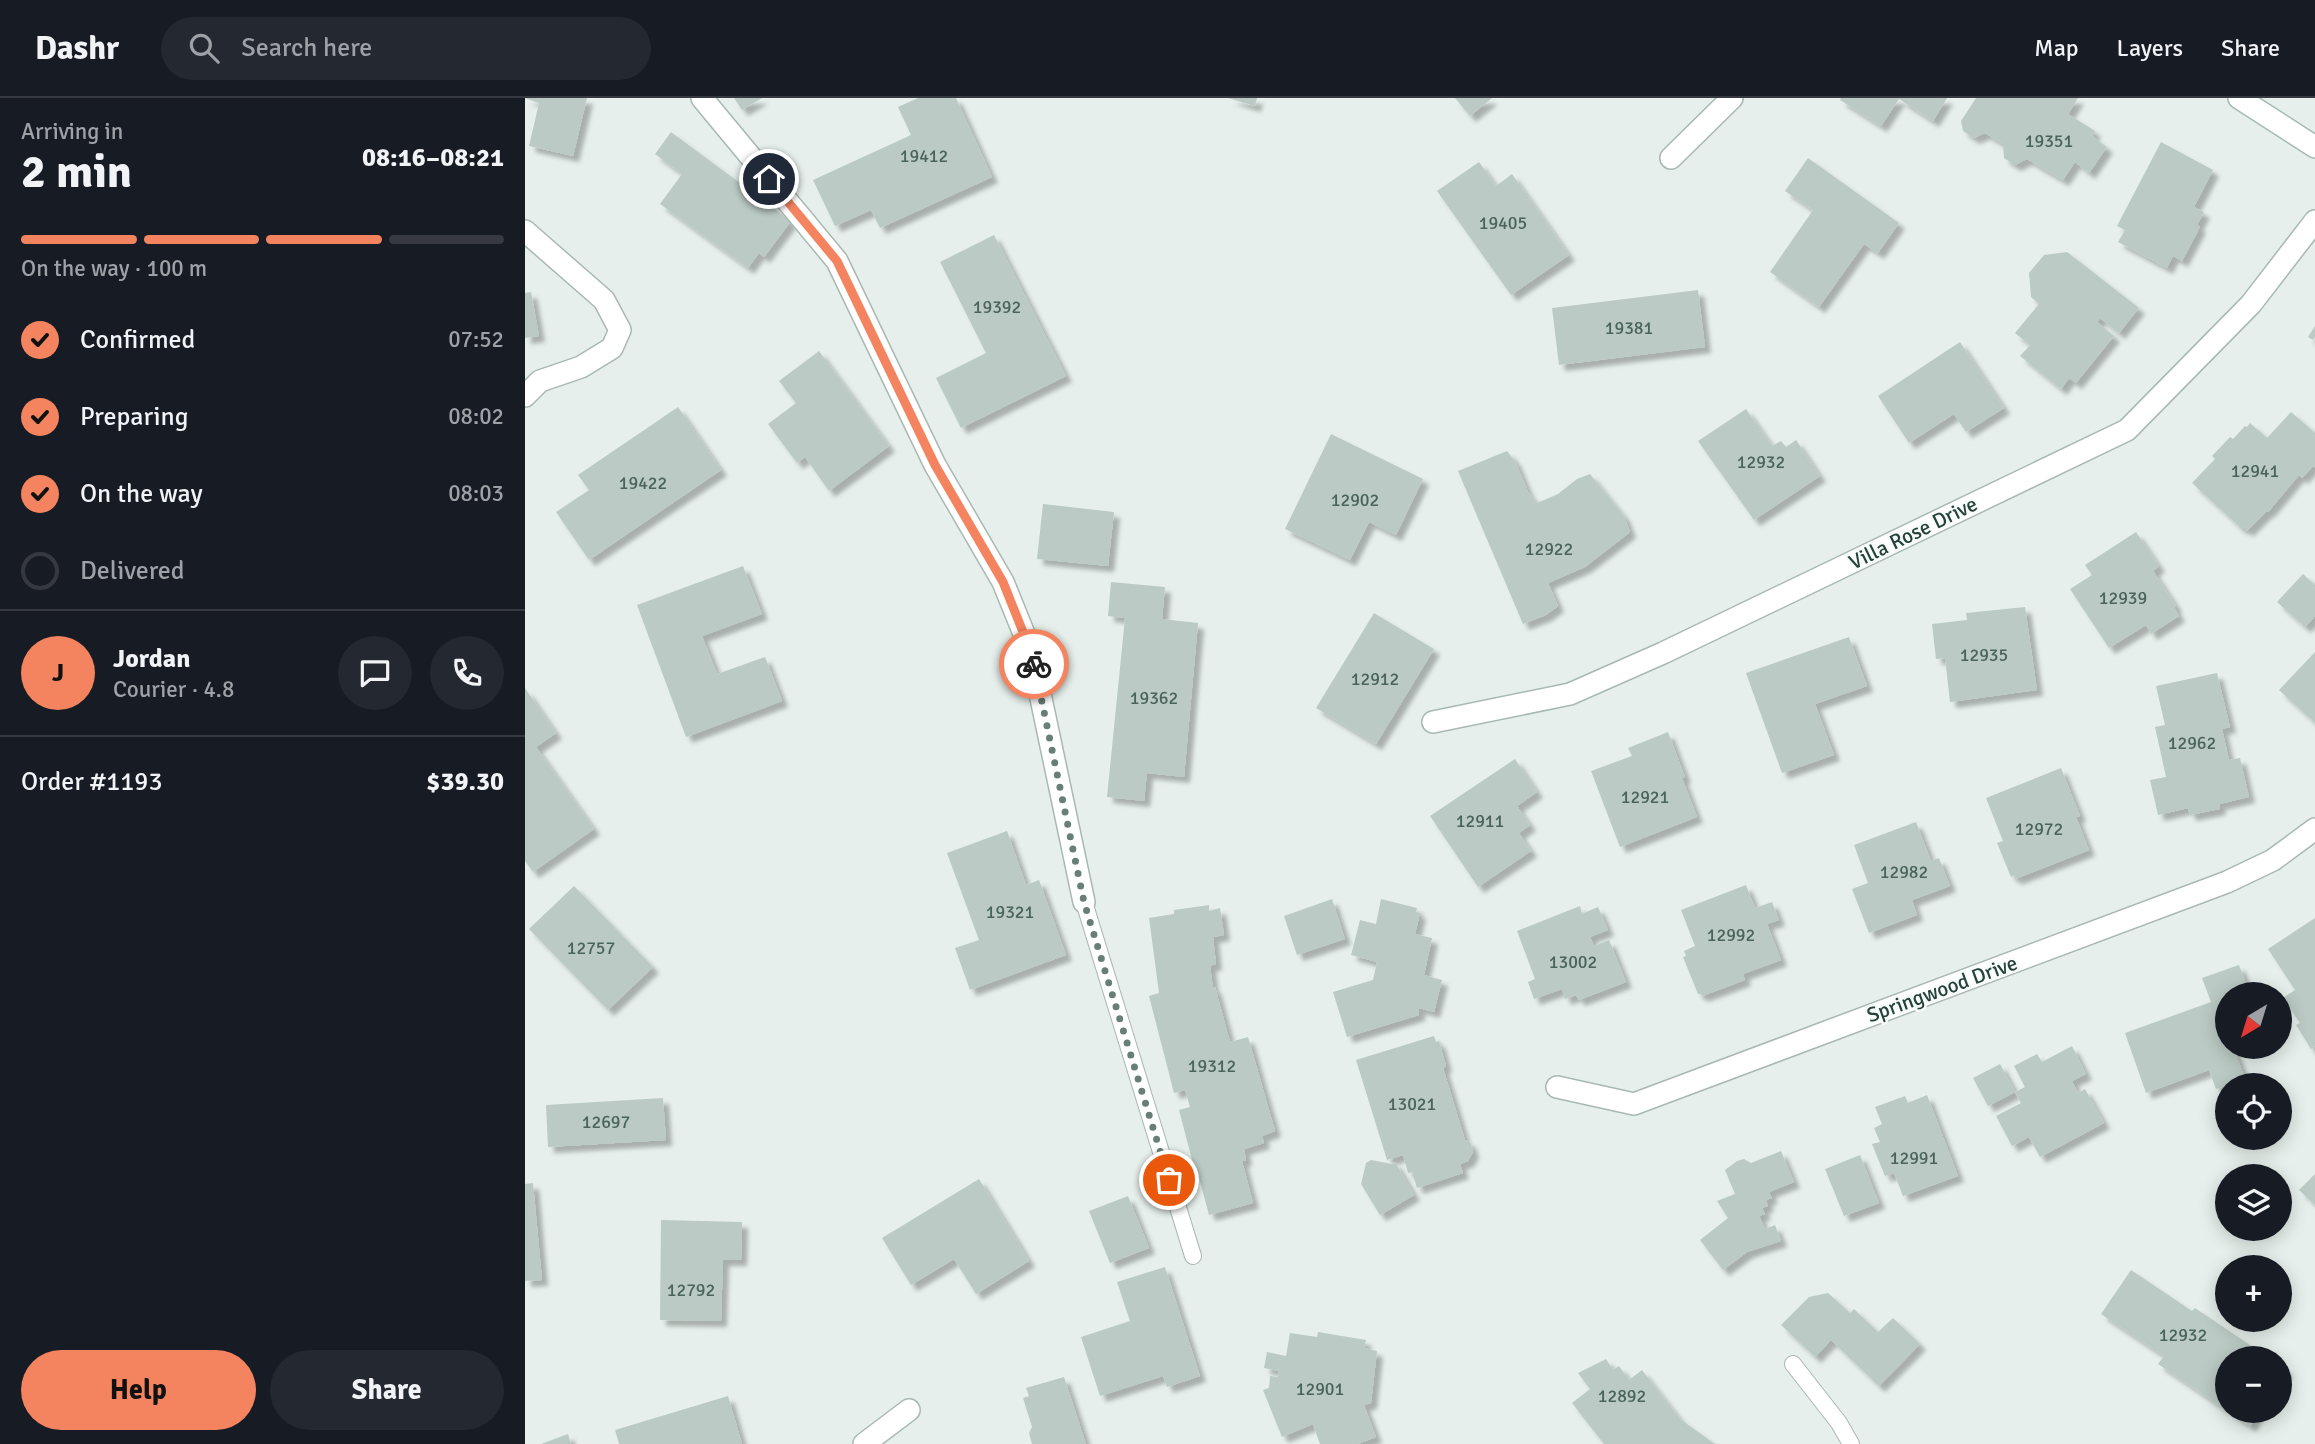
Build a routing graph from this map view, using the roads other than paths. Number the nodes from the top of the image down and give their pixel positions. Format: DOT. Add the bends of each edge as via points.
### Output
graph roads {
  1 [pos="702,98"];
  2 [pos="1732,98"];
  3 [pos="2239,98"];
  4 [pos="2315,147"];
  5 [pos="1671,158"];
  6 [pos="2315,221"];
  7 [pos="525,231"];
  8 [pos="525,396"];
  9 [pos="1433,722"];
  10 [pos="2315,829"];
  11 [pos="1084,902"];
  12 [pos="1557,1087"];
  13 [pos="1193,1256"];
  14 [pos="1793,1364"];
  15 [pos="909,1410"];
  16 [pos="864,1444"];
  17 [pos="1851,1444"];
  1 -- 11 [label="street" via="837,261 935,465 1003,582 1031,652"];
  2 -- 5 [label="street"];
  3 -- 4 [label="street"];
  6 -- 9 [label="street, Villa Rose Drive" via="2251,303 2127,430 1570,694"];
  7 -- 8 [label="street" via="604,300 620,330 612,348 581,367 540,381"];
  10 -- 12 [label="street, Springwood Drive" via="2273,860 2227,882 1634,1104"];
  11 -- 13 [label="lane"];
  14 -- 17 [label="lane"];
  15 -- 16 [label="street"];
}
